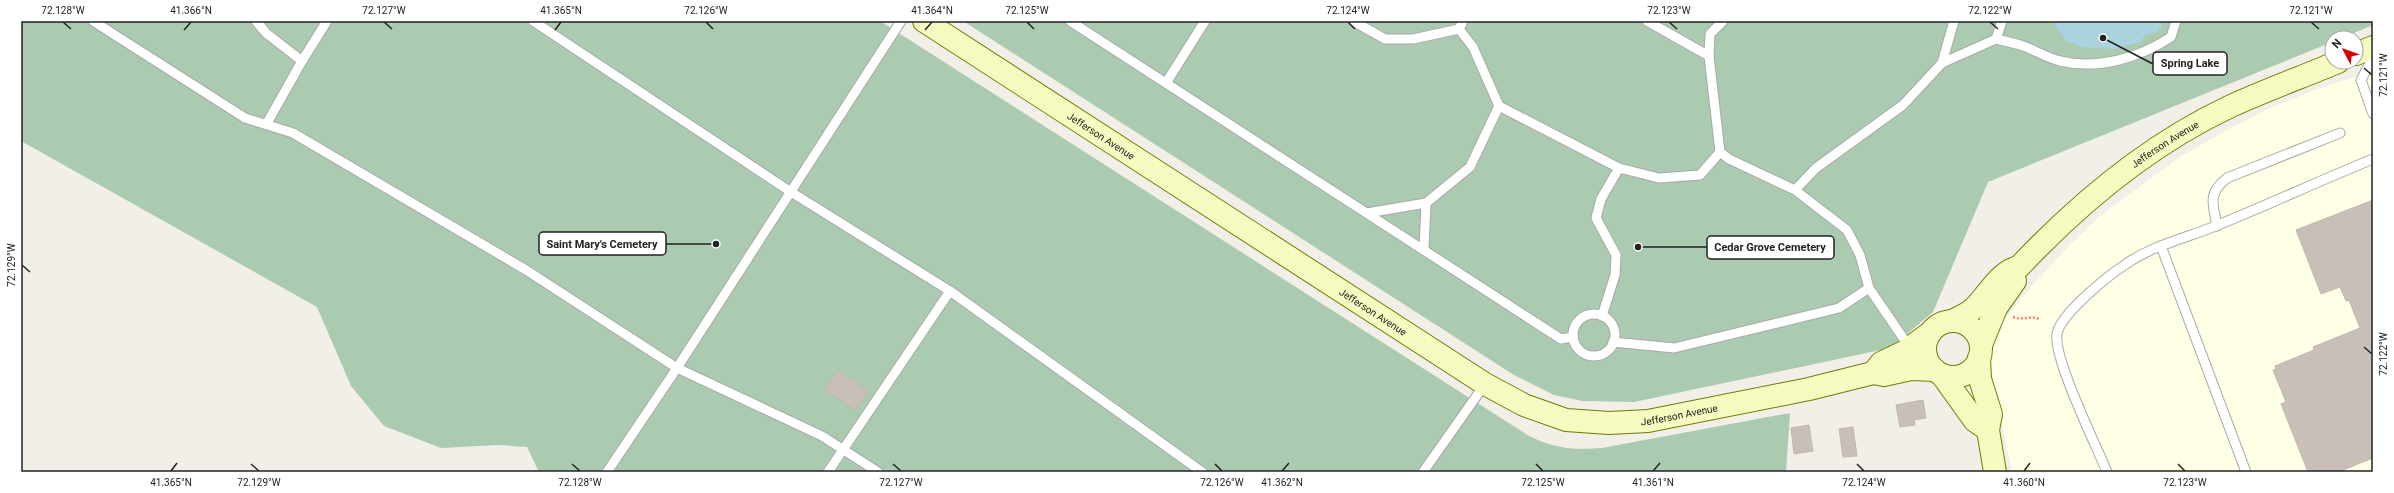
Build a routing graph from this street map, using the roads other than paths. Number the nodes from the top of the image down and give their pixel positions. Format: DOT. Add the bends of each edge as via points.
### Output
graph roads {
  1 [pos="93,21"];
  2 [pos="256,21"];
  3 [pos="327,21"];
  4 [pos="533,21"];
  5 [pos="902,21"];
  6 [pos="924,21"];
  7 [pos="1070,21"];
  8 [pos="1205,21"];
  9 [pos="1353,21"];
  10 [pos="1647,21"];
  11 [pos="1722,21"];
  12 [pos="1954,21"];
  13 [pos="2002,21"];
  14 [pos="2176,21"];
  15 [pos="1461,25"];
  16 [pos="1996,39"];
  17 [pos="1709,56"];
  18 [pos="2367,56"];
  19 [pos="302,61"];
  20 [pos="1942,64"];
  21 [pos="2324,68"];
  22 [pos="1166,83"];
  23 [pos="1499,106"];
  24 [pos="2373,114"];
  25 [pos="267,123"];
  26 [pos="2340,133"];
  27 [pos="1720,152"];
  28 [pos="2373,159"];
  29 [pos="1619,168"];
  30 [pos="1795,190"];
  31 [pos="791,192"];
  32 [pos="1426,203"];
  33 [pos="1367,213"];
  34 [pos="2217,226"];
  35 [pos="2161,246"];
  36 [pos="1424,250"];
  37 [pos="2019,267"];
  38 [pos="1869,288"];
  39 [pos="950,291"];
  40 [pos="1602,316"];
  41 [pos="1952,321"];
  42 [pos="1930,333"];
  43 [pos="1573,337"];
  44 [pos="1613,342"];
  45 [pos="1910,348"];
  46 [pos="1980,352"];
  47 [pos="677,368"];
  48 [pos="1938,372"];
  49 [pos="1873,373"];
  50 [pos="1485,384"];
  51 [pos="1988,430"];
  52 [pos="843,449"];
  53 [pos="607,472"];
  54 [pos="828,472"];
  55 [pos="878,472"];
  56 [pos="1202,472"];
  57 [pos="1424,472"];
  58 [pos="1995,472"];
  59 [pos="2107,472"];
  60 [pos="2246,472"];
  1 -- 25 [label="lane" via="245,118"];
  2 -- 19 [label="lane" via="266,34"];
  3 -- 19 [label="lane"];
  4 -- 31 [label="lane"];
  5 -- 31 [label="lane"];
  6 -- 50 [label="main road, Jefferson Avenue"];
  7 -- 22 [label="lane"];
  8 -- 22 [label="lane"];
  9 -- 15 [label="lane" via="1385,39 1414,39"];
  10 -- 17 [label="lane"];
  11 -- 17 [label="lane" via="1710,34"];
  12 -- 20 [label="lane"];
  13 -- 16 [label="lane"];
  14 -- 16 [label="lane" via="2172,37 2154,48 2101,64 2081,65 2058,61 2023,46"];
  15 -- 23 [label="lane"];
  16 -- 20 [label="lane"];
  17 -- 27 [label="lane"];
  18 -- 24 [label="lane" via="2361,80"];
  19 -- 25 [label="lane"];
  20 -- 30 [label="lane" via="1903,105 1816,168"];
  21 -- 37 [label="main road, Jefferson Avenue" via="2231,107 2170,141 2096,193"];
  22 -- 33 [label="lane"];
  23 -- 29 [label="lane"];
  23 -- 32 [label="lane" via="1470,167"];
  25 -- 47 [label="lane" via="293,133 519,266"];
  26 -- 34 [label="lane" via="2227,178 2217,187 2212,198"];
  27 -- 29 [label="lane" via="1700,175 1659,178"];
  27 -- 30 [label="lane" via="1729,159"];
  28 -- 34 [label="lane"];
  29 -- 40 [label="lane" via="1601,199 1596,218 1616,255 1616,275"];
  30 -- 38 [label="lane" via="1847,230 1860,255"];
  31 -- 39 [label="lane"];
  31 -- 47 [label="lane"];
  32 -- 33 [label="lane"];
  32 -- 36 [label="lane"];
  33 -- 36 [label="lane"];
  34 -- 35 [label="lane"];
  35 -- 59 [label="lane" via="2126,263 2099,284 2069,314 2057,333 2058,356"];
  35 -- 60 [label="lane"];
  36 -- 43 [label="lane" via="1561,339"];
  37 -- 41 [label="main road, Jefferson Avenue" via="2007,271 1973,308"];
  37 -- 46 [label="main road, Jefferson Avenue" via="2016,280 1996,308"];
  38 -- 44 [label="lane" via="1839,308 1674,348"];
  38 -- 45 [label="lane"];
  39 -- 52 [label="lane"];
  39 -- 56 [label="lane"];
  40 -- 43 [label="lane" via="1588,316 1582,319 1577,324"];
  40 -- 44 [label="lane" via="1612,325"];
  41 -- 42 [label="main road" via="1938,325"];
  41 -- 46 [label="main road" via="1962,322 1972,328 1978,336"];
  42 -- 45 [label="main road, Jefferson Avenue"];
  42 -- 48 [label="main road" via="1925,351 1927,360"];
  43 -- 44 [label="lane" via="1578,349 1590,356 1603,354"];
  45 -- 49 [label="main road, Jefferson Avenue" via="1882,363"];
  46 -- 48 [label="main road" via="1975,366 1965,374 1956,377"];
  46 -- 51 [label="main road" via="1980,378 1991,414"];
  47 -- 52 [label="lane" via="822,436"];
  47 -- 53 [label="lane"];
  48 -- 49 [label="main road, Jefferson Avenue" via="1911,369 1884,375"];
  48 -- 51 [label="main road" via="1975,421"];
  49 -- 50 [label="main road, Jefferson Avenue" via="1809,389 1648,421 1609,423 1566,420 1524,405"];
  50 -- 57 [label="lane"];
  51 -- 58 [label="main road"];
  52 -- 54 [label="lane"];
  52 -- 55 [label="lane"];
}
